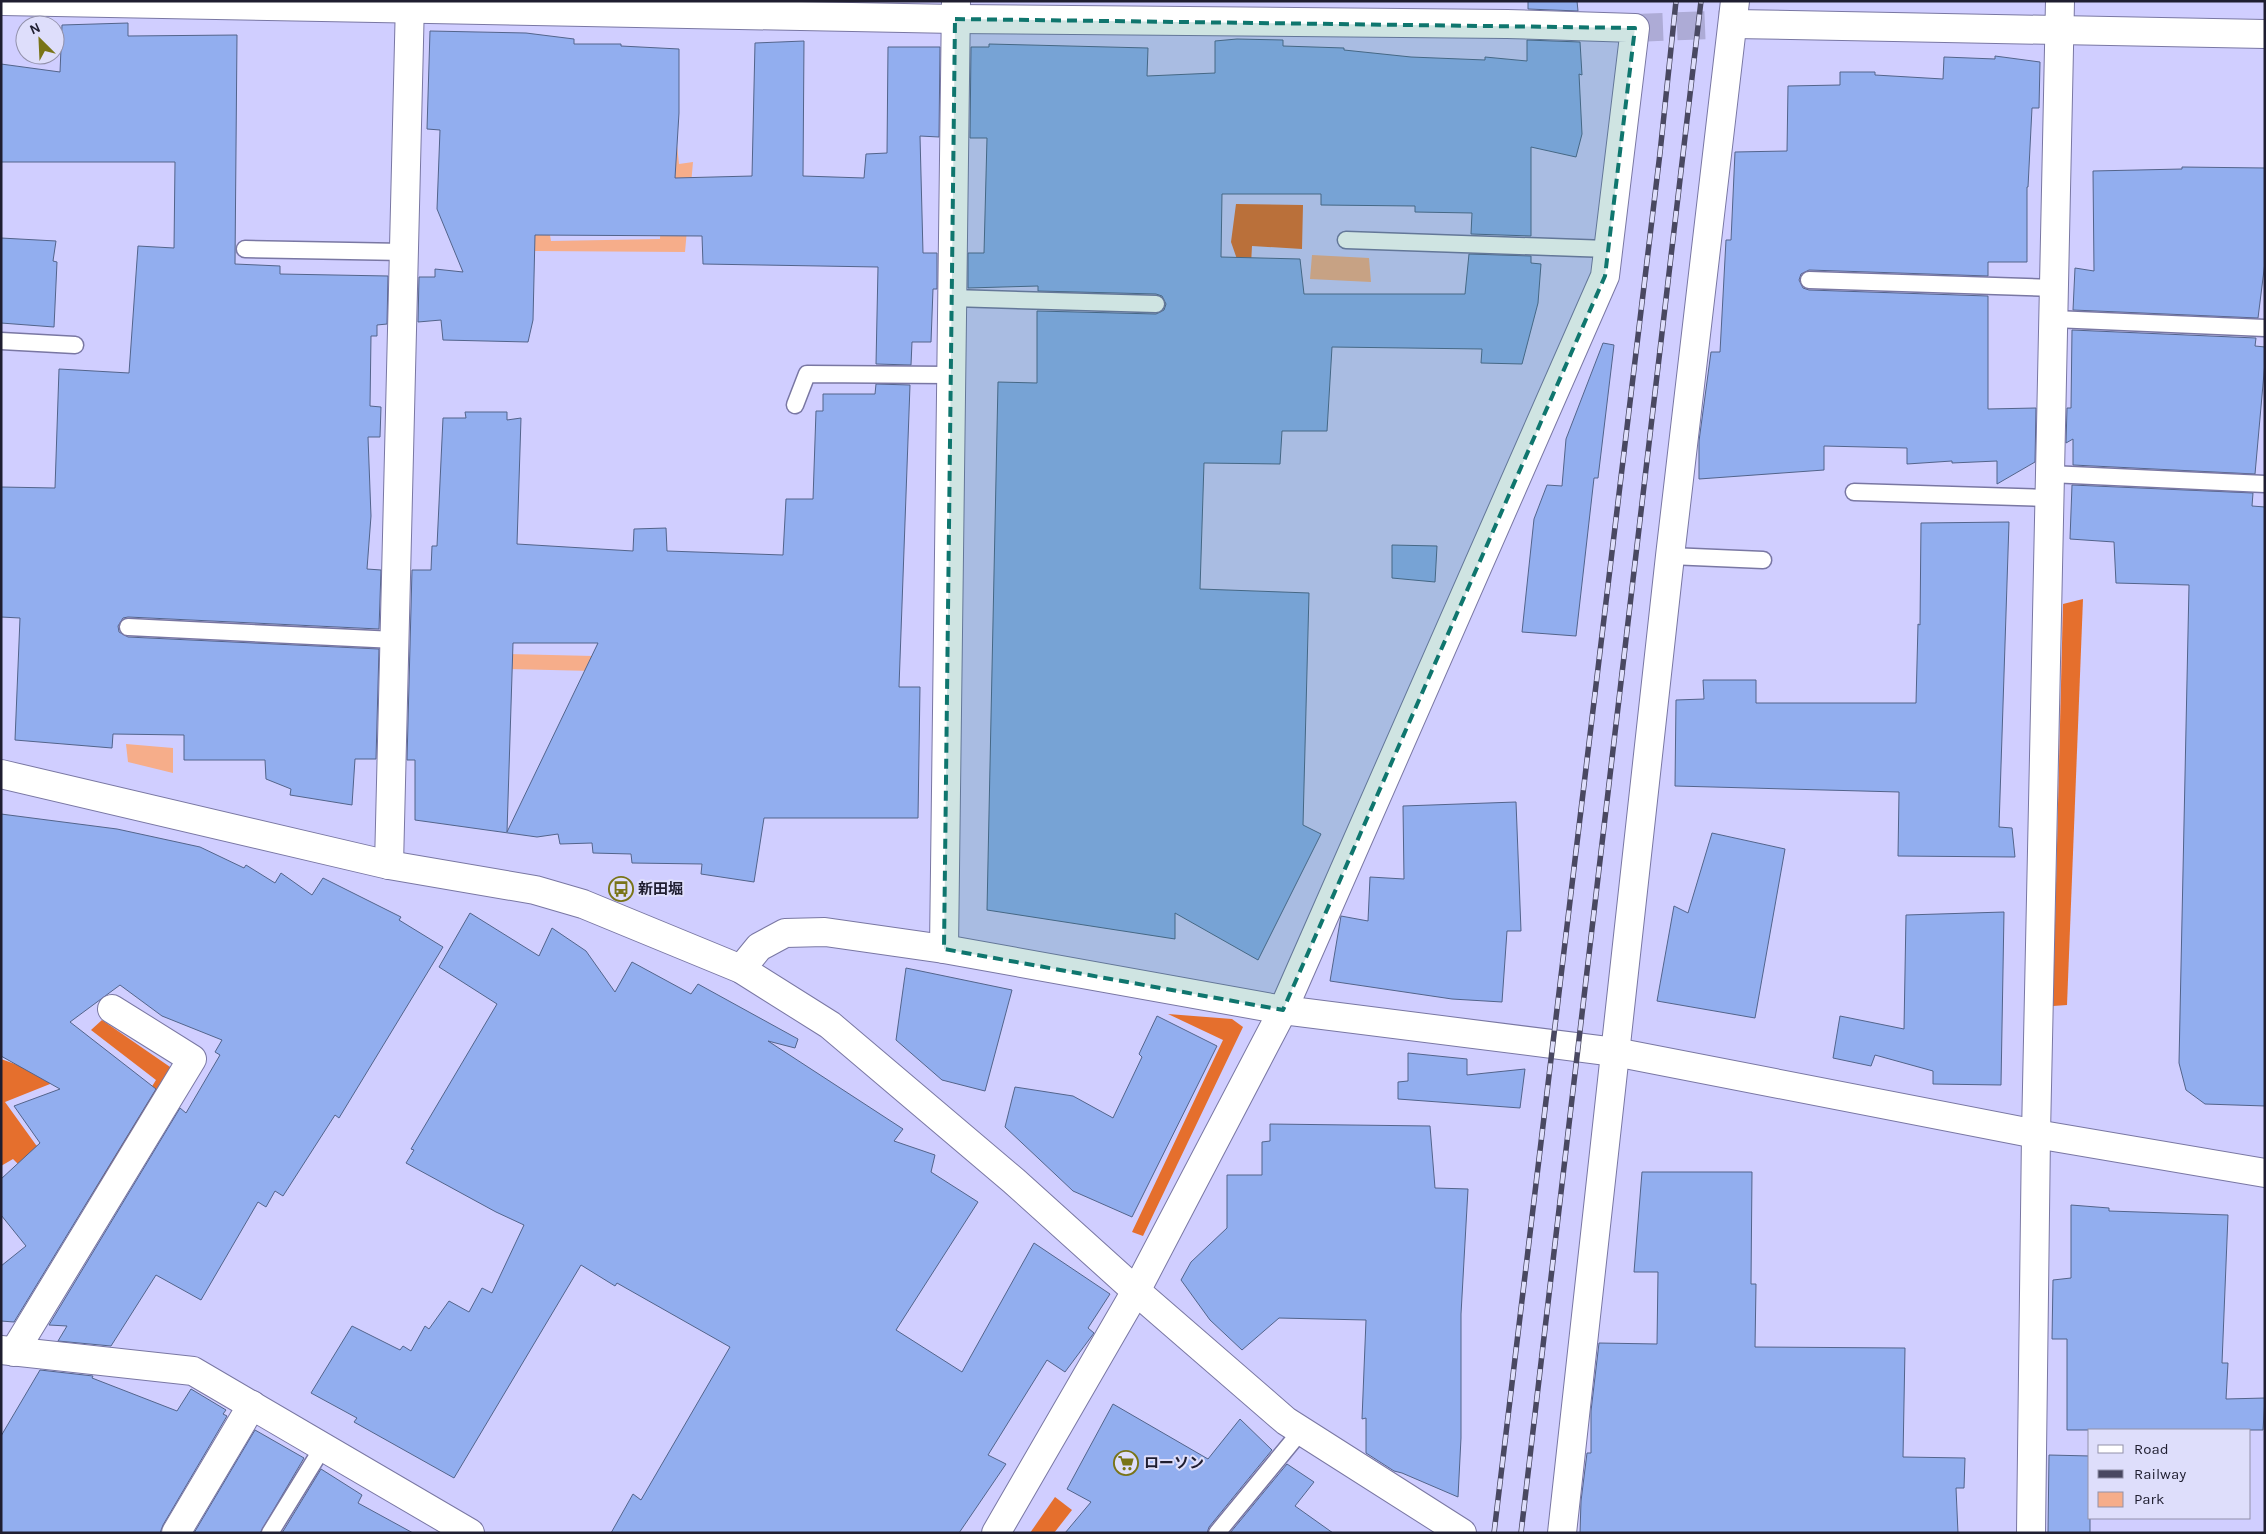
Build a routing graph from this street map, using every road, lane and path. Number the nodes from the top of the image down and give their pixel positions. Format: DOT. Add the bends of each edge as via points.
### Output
graph roads {
  1 [pos="2,1"];
  2 [pos="2060,1"];
  3 [pos="410,5"];
  4 [pos="587,7"];
  5 [pos="1738,9"];
  6 [pos="956,10"];
  7 [pos="1508,12"];
  8 [pos="2059,32"];
  9 [pos="2265,34"];
  10 [pos="1346,240"];
  11 [pos="245,249"];
  12 [pos="1608,249"];
  13 [pos="404,252"];
  14 [pos="1809,280"];
  15 [pos="2054,288"];
  16 [pos="952,298"];
  17 [pos="1156,304"];
  18 [pos="2054,319"];
  19 [pos="2265,328"];
  20 [pos="1,341"];
  21 [pos="75,345"];
  22 [pos="951,375"];
  23 [pos="795,405"];
  24 [pos="2265,484"];
  25 [pos="2050,486"];
  26 [pos="1854,492"];
  27 [pos="1670,556"];
  28 [pos="1763,560"];
  29 [pos="128,627"];
  30 [pos="395,640"];
  31 [pos="1,774"];
  32 [pos="389,865"];
  33 [pos="944,949"];
  34 [pos="741,969"];
  35 [pos="112,1008"];
  36 [pos="1283,1010"];
  37 [pos="1616,1052"];
  38 [pos="2036,1134"];
  39 [pos="2265,1173"];
  40 [pos="1136,1291"];
  41 [pos="8,1351"];
  42 [pos="252,1405"];
  43 [pos="1301,1431"];
  44 [pos="322,1447"];
  45 [pos="176,1533"];
  46 [pos="270,1533"];
  47 [pos="470,1533"];
  48 [pos="996,1533"];
  49 [pos="1217,1533"];
  50 [pos="1462,1533"];
  51 [pos="1562,1533"];
  52 [pos="2031,1533"];
  1 -- 3 [label="street"];
  2 -- 8 [label="street"];
  3 -- 4 [label="street"];
  3 -- 13 [label="street"];
  4 -- 6 [label="street"];
  5 -- 8 [label="street"];
  5 -- 27 [label="street"];
  6 -- 7 [label="street"];
  6 -- 16 [label="street"];
  7 -- 12 [label="street" via="1634,28"];
  8 -- 9 [label="street"];
  8 -- 15 [label="street"];
  10 -- 12 [label="lane"];
  11 -- 13 [label="lane"];
  12 -- 36 [label="street" via="1605,276"];
  13 -- 30 [label="street"];
  14 -- 15 [label="lane"];
  15 -- 18 [label="street"];
  16 -- 17 [label="lane"];
  16 -- 22 [label="street"];
  18 -- 19 [label="lane"];
  18 -- 25 [label="street"];
  20 -- 21 [label="lane"];
  22 -- 23 [label="lane" via="807,374"];
  22 -- 33 [label="street"];
  24 -- 25 [label="lane"];
  25 -- 26 [label="lane"];
  25 -- 38 [label="street"];
  27 -- 28 [label="lane"];
  27 -- 37 [label="street"];
  29 -- 30 [label="lane"];
  30 -- 32 [label="street"];
  31 -- 32 [label="street"];
  32 -- 34 [label="street" via="535,890 584,904"];
  33 -- 34 [label="street" via="804,931 785,933 772,939 759,947"];
  33 -- 36 [label="street"];
  34 -- 40 [label="street" via="830,1025 1014,1181"];
  35 -- 41 [label="street" via="192,1059"];
  36 -- 37 [label="street"];
  36 -- 40 [label="street"];
  37 -- 38 [label="street"];
  37 -- 51 [label="street"];
  38 -- 39 [label="street"];
  38 -- 52 [label="street"];
  40 -- 43 [label="street"];
  40 -- 48 [label="street"];
  41 -- 42 [label="street" via="194,1371"];
  42 -- 44 [label="street"];
  42 -- 45 [label="street"];
  43 -- 49 [label="lane"];
  43 -- 50 [label="street"];
  44 -- 46 [label="lane"];
  44 -- 47 [label="street"];
}
